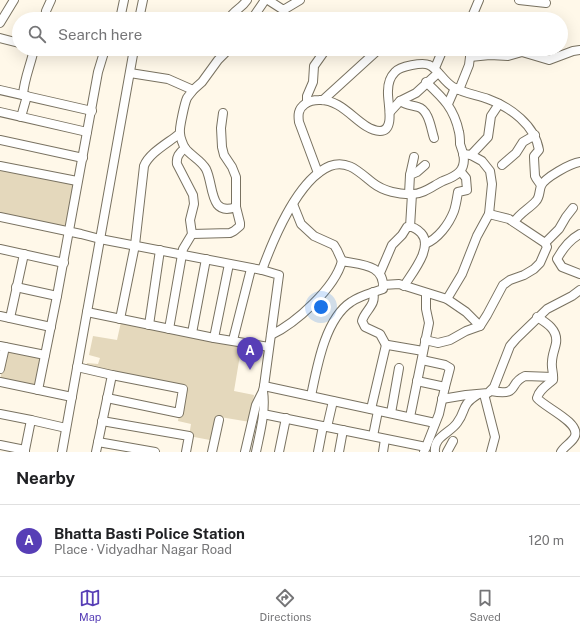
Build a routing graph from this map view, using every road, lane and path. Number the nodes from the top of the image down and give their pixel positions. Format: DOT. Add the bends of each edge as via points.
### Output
graph roads {
  1 [pos="14,0"];
  2 [pos="52,0"];
  3 [pos="124,0"];
  4 [pos="143,0"];
  5 [pos="247,0"];
  6 [pos="266,0"];
  7 [pos="300,0"];
  8 [pos="479,0"];
  9 [pos="519,0"];
  10 [pos="546,3"];
  11 [pos="3,11"];
  12 [pos="46,12"];
  13 [pos="121,12"];
  14 [pos="140,12"];
  15 [pos="233,12"];
  16 [pos="257,12"];
  17 [pos="474,12"];
  18 [pos="0,23"];
  19 [pos="0,38"];
  20 [pos="12,41"];
  21 [pos="580,50"];
  22 [pos="568,53"];
  23 [pos="33,56"];
  24 [pos="103,56"];
  25 [pos="133,56"];
  26 [pos="219,56"];
  27 [pos="222,56"];
  28 [pos="321,56"];
  29 [pos="370,56"];
  30 [pos="441,56"];
  31 [pos="470,56"];
  32 [pos="536,56"];
  33 [pos="560,56"];
  34 [pos="218,60"];
  35 [pos="436,70"];
  36 [pos="130,73"];
  37 [pos="426,82"];
  38 [pos="457,89"];
  39 [pos="0,90"];
  40 [pos="193,90"];
  41 [pos="25,96"];
  42 [pos="323,100"];
  43 [pos="400,101"];
  44 [pos="307,102"];
  45 [pos="448,104"];
  46 [pos="499,104"];
  47 [pos="92,110"];
  48 [pos="0,112"];
  49 [pos="390,112"];
  50 [pos="223,113"];
  51 [pos="21,117"];
  52 [pos="87,132"];
  53 [pos="180,134"];
  54 [pos="534,135"];
  55 [pos="434,138"];
  56 [pos="0,140"];
  57 [pos="185,148"];
  58 [pos="467,154"];
  59 [pos="414,157"];
  60 [pos="83,158"];
  61 [pos="580,162"];
  62 [pos="425,165"];
  63 [pos="502,165"];
  64 [pos="0,166"];
  65 [pos="461,172"];
  66 [pos="318,173"];
  67 [pos="410,175"];
  68 [pos="78,182"];
  69 [pos="541,185"];
  70 [pos="411,194"];
  71 [pos="293,204"];
  72 [pos="236,207"];
  73 [pos="573,208"];
  74 [pos="489,214"];
  75 [pos="0,217"];
  76 [pos="514,222"];
  77 [pos="410,227"];
  78 [pos="69,231"];
  79 [pos="192,234"];
  80 [pos="580,234"];
  81 [pos="100,239"];
  82 [pos="545,243"];
  83 [pos="425,244"];
  84 [pos="135,245"];
  85 [pos="0,249"];
  86 [pos="160,250"];
  87 [pos="24,254"];
  88 [pos="182,255"];
  89 [pos="206,259"];
  90 [pos="342,260"];
  91 [pos="64,263"];
  92 [pos="229,264"];
  93 [pos="250,269"];
  94 [pos="262,270"];
  95 [pos="380,273"];
  96 [pos="580,274"];
  97 [pos="383,285"];
  98 [pos="404,286"];
  99 [pos="16,287"];
  100 [pos="580,290"];
  101 [pos="373,292"];
  102 [pos="426,293"];
  103 [pos="58,296"];
  104 [pos="447,299"];
  105 [pos="87,312"];
  106 [pos="0,316"];
  107 [pos="10,318"];
  108 [pos="537,318"];
  109 [pos="120,319"];
  110 [pos="149,325"];
  111 [pos="480,326"];
  112 [pos="51,327"];
  113 [pos="169,329"];
  114 [pos="192,333"];
  115 [pos="271,335"];
  116 [pos="214,338"];
  117 [pos="233,340"];
  118 [pos="425,340"];
  119 [pos="386,345"];
  120 [pos="2,346"];
  121 [pos="269,347"];
  122 [pos="423,350"];
  123 [pos="45,355"];
  124 [pos="422,360"];
  125 [pos="77,367"];
  126 [pos="399,368"];
  127 [pos="0,369"];
  128 [pos="112,375"];
  129 [pos="553,377"];
  130 [pos="417,381"];
  131 [pos="0,382"];
  132 [pos="445,387"];
  133 [pos="263,389"];
  134 [pos="38,390"];
  135 [pos="484,393"];
  136 [pos="311,396"];
  137 [pos="72,397"];
  138 [pos="107,398"];
  139 [pos="442,399"];
  140 [pos="333,401"];
  141 [pos="375,410"];
  142 [pos="391,413"];
  143 [pos="0,414"];
  144 [pos="263,414"];
  145 [pos="410,417"];
  146 [pos="286,418"];
  147 [pos="31,420"];
  148 [pos="219,420"];
  149 [pos="102,421"];
  150 [pos="435,423"];
  151 [pos="325,426"];
  152 [pos="66,428"];
  153 [pos="343,430"];
  154 [pos="577,432"];
  155 [pos="373,436"];
  156 [pos="385,439"];
  157 [pos="453,441"];
  158 [pos="98,442"];
  159 [pos="0,445"];
  160 [pos="425,450"];
  161 [pos="25,451"];
  162 [pos="62,452"];
  163 [pos="96,452"];
  164 [pos="155,452"];
  165 [pos="186,452"];
  166 [pos="212,452"];
  167 [pos="245,452"];
  168 [pos="256,452"];
  169 [pos="279,452"];
  170 [pos="318,452"];
  171 [pos="339,452"];
  172 [pos="382,452"];
  173 [pos="435,452"];
  174 [pos="447,452"];
  175 [pos="491,452"];
  176 [pos="561,452"];
  177 [pos="568,452"];
  1 -- 11 [label="street"];
  2 -- 12 [label="street"];
  3 -- 13 [label="street"];
  4 -- 14 [label="street"];
  5 -- 15 [label="street" via="240,9"];
  6 -- 7 [label="street" via="282,9"];
  6 -- 16 [label="street"];
  8 -- 17 [label="street"];
  9 -- 10 [label="street"];
  11 -- 18 [label="street"];
  19 -- 20 [label="street"];
  21 -- 22 [label="street"];
  23 -- 41 [label="street" via="23,87"];
  24 -- 47 [label="street"];
  25 -- 36 [label="street"];
  26 -- 34 [label="street"];
  27 -- 34 [label="street"];
  28 -- 44 [label="street" via="314,66 313,82"];
  29 -- 42 [label="street"];
  30 -- 35 [label="street"];
  31 -- 38 [label="street" via="469,65"];
  32 -- 33 [label="street" via="549,60"];
  34 -- 40 [label="street" via="209,74"];
  35 -- 37 [label="street"];
  35 -- 38 [label="street"];
  35 -- 49 [label="street" via="425,64 399,68 395,71 389,83"];
  36 -- 40 [label="street" via="168,79"];
  36 -- 81 [label="street"];
  37 -- 43 [label="street" via="416,93"];
  37 -- 45 [label="street"];
  38 -- 45 [label="street"];
  38 -- 46 [label="street"];
  39 -- 41 [label="street"];
  40 -- 53 [label="street" via="184,105"];
  41 -- 47 [label="street"];
  41 -- 51 [label="street"];
  42 -- 44 [label="street"];
  42 -- 49 [label="street" via="333,102 378,131 383,131 389,125"];
  43 -- 49 [label="street"];
  43 -- 55 [label="street" via="424,111"];
  44 -- 66 [label="street" via="298,114 299,122"];
  45 -- 58 [label="street" via="460,133 460,145"];
  46 -- 54 [label="street" via="523,121"];
  46 -- 58 [label="street" via="491,116 488,136"];
  47 -- 52 [label="street"];
  48 -- 51 [label="street"];
  50 -- 72 [label="street" via="222,147 236,177"];
  51 -- 52 [label="street"];
  52 -- 60 [label="street"];
  53 -- 57 [label="street"];
  53 -- 84 [label="street" via="144,166"];
  54 -- 63 [label="street" via="523,142 516,153"];
  54 -- 69 [label="street" via="539,150 534,156 536,177"];
  56 -- 60 [label="street"];
  57 -- 72 [label="street" via="203,164 215,201 223,209"];
  57 -- 79 [label="street" via="180,152 177,164 193,194 194,204 190,220"];
  58 -- 65 [label="street"];
  58 -- 74 [label="street" via="482,161 490,171 492,184"];
  59 -- 67 [label="street"];
  60 -- 68 [label="street"];
  61 -- 69 [label="street" via="552,176"];
  62 -- 67 [label="street"];
  64 -- 68 [label="street"];
  65 -- 70 [label="street" via="418,194"];
  65 -- 83 [label="street" via="466,178 468,188 458,192 454,212 447,224 432,241"];
  66 -- 70 [label="street" via="340,163 356,170 382,188"];
  66 -- 71 [label="street"];
  67 -- 70 [label="street"];
  68 -- 78 [label="street"];
  69 -- 76 [label="street" via="537,200"];
  70 -- 77 [label="street"];
  71 -- 90 [label="street" via="301,224 314,236 334,245"];
  71 -- 94 [label="street" via="271,245"];
  72 -- 79 [label="street" via="240,226 234,231 223,234"];
  73 -- 82 [label="street"];
  74 -- 76 [label="street"];
  74 -- 104 [label="street" via="476,236 462,274"];
  75 -- 78 [label="street"];
  76 -- 82 [label="street"];
  77 -- 83 [label="street" via="420,231"];
  77 -- 95 [label="street" via="407,227 392,245"];
  78 -- 81 [label="street"];
  78 -- 91 [label="street"];
  79 -- 88 [label="street"];
  80 -- 96 [label="street" via="571,239 558,259 562,267"];
  81 -- 84 [label="street"];
  81 -- 105 [label="street"];
  82 -- 111 [label="street" via="547,251 540,263 524,275 503,285"];
  83 -- 98 [label="street" via="420,263"];
  84 -- 86 [label="street"];
  84 -- 109 [label="street"];
  85 -- 87 [label="street"];
  86 -- 88 [label="street"];
  86 -- 110 [label="street"];
  87 -- 91 [label="street"];
  87 -- 99 [label="street"];
  88 -- 89 [label="street"];
  88 -- 113 [label="street"];
  89 -- 92 [label="street"];
  89 -- 114 [label="street"];
  90 -- 95 [label="street" via="369,267"];
  90 -- 115 [label="street" via="332,283 284,329"];
  91 -- 103 [label="street"];
  92 -- 93 [label="street"];
  92 -- 116 [label="street"];
  93 -- 94 [label="street"];
  93 -- 117 [label="street"];
  94 -- 115 [label="street" via="279,275"];
  95 -- 97 [label="street"];
  97 -- 98 [label="street"];
  97 -- 101 [label="street" via="383,289"];
  98 -- 102 [label="street"];
  99 -- 103 [label="street"];
  99 -- 107 [label="street"];
  100 -- 108 [label="street" via="547,309"];
  101 -- 119 [label="street" via="375,297 362,321 365,327 380,334"];
  101 -- 136 [label="street" via="350,302 330,329"];
  102 -- 104 [label="street"];
  102 -- 118 [label="street" via="429,323"];
  103 -- 112 [label="street"];
  104 -- 111 [label="street"];
  105 -- 109 [label="street"];
  105 -- 125 [label="street"];
  106 -- 107 [label="street"];
  107 -- 112 [label="street"];
  108 -- 129 [label="street" via="548,324 555,334 556,342 551,364"];
  108 -- 135 [label="street" via="510,346"];
  109 -- 110 [label="street"];
  110 -- 113 [label="street"];
  111 -- 118 [label="street" via="450,340 438,343"];
  112 -- 123 [label="street"];
  113 -- 114 [label="street"];
  114 -- 116 [label="street"];
  115 -- 121 [label="street"];
  116 -- 117 [label="street"];
  117 -- 121 [label="street"];
  118 -- 122 [label="street"];
  119 -- 122 [label="street"];
  119 -- 141 [label="street"];
  120 -- 123 [label="street"];
  120 -- 127 [label="street"];
  121 -- 133 [label="street"];
  122 -- 124 [label="street"];
  123 -- 134 [label="street"];
  124 -- 130 [label="street"];
  124 -- 132 [label="street" via="450,368"];
  125 -- 128 [label="street"];
  125 -- 137 [label="street"];
  126 -- 142 [label="street"];
  128 -- 138 [label="street"];
  128 -- 138 [label="street" via="183,389 179,413"];
  129 -- 135 [label="street" via="525,376 510,391"];
  129 -- 154 [label="street" via="553,380 538,393 537,398 573,425"];
  130 -- 132 [label="street"];
  130 -- 145 [label="street"];
  131 -- 134 [label="street"];
  132 -- 139 [label="street"];
  133 -- 136 [label="street"];
  133 -- 144 [label="street"];
  133 -- 167 [label="street" via="256,405"];
  134 -- 137 [label="street"];
  135 -- 139 [label="street"];
  135 -- 173 [label="street" via="468,402 457,424 437,441"];
  135 -- 175 [label="street" via="495,437"];
  136 -- 140 [label="street"];
  137 -- 152 [label="street"];
  138 -- 149 [label="street"];
  139 -- 150 [label="street"];
  140 -- 141 [label="street"];
  140 -- 151 [label="street"];
  141 -- 142 [label="street"];
  141 -- 155 [label="street"];
  142 -- 145 [label="street"];
  143 -- 147 [label="street"];
  144 -- 146 [label="street"];
  144 -- 168 [label="street"];
  145 -- 150 [label="street"];
  146 -- 151 [label="street"];
  146 -- 169 [label="street"];
  147 -- 152 [label="street"];
  147 -- 161 [label="street"];
  148 -- 166 [label="street"];
  149 -- 158 [label="street"];
  149 -- 165 [label="street" via="189,436"];
  150 -- 160 [label="street"];
  151 -- 153 [label="street"];
  151 -- 170 [label="street"];
  152 -- 162 [label="street"];
  153 -- 155 [label="street"];
  153 -- 171 [label="street"];
  154 -- 176 [label="street"];
  154 -- 177 [label="street"];
  155 -- 156 [label="street"];
  156 -- 160 [label="street"];
  156 -- 172 [label="street"];
  157 -- 174 [label="street"];
  158 -- 163 [label="street"];
  158 -- 164 [label="street"];
  159 -- 161 [label="street"];
}
